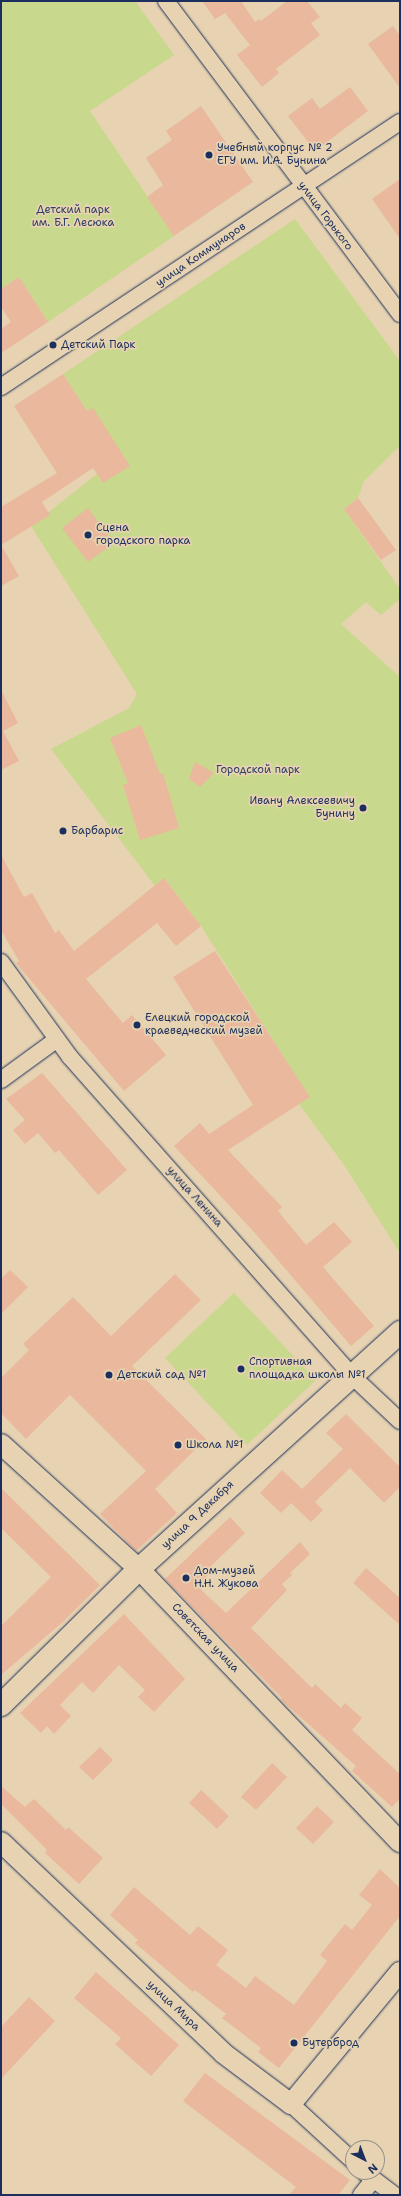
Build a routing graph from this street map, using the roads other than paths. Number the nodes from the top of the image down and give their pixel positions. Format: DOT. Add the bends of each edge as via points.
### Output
graph roads {
  1 [pos="166,1"];
  2 [pos="400,122"];
  3 [pos="302,188"];
  4 [pos="400,314"];
  5 [pos="1,387"];
  6 [pos="1,962"];
  7 [pos="56,1040"];
  8 [pos="1,1080"];
  9 [pos="400,1332"];
  10 [pos="351,1375"];
  11 [pos="400,1421"];
  12 [pos="1,1444"];
  13 [pos="139,1569"];
  14 [pos="1,1705"];
  15 [pos="1,1842"];
  16 [pos="400,1842"];
  17 [pos="400,1972"];
  18 [pos="291,2104"];
  19 [pos="345,2154"];
  20 [pos="367,2180"];
  21 [pos="374,2180"];
  22 [pos="361,2195"];
  23 [pos="394,2195"];
  1 -- 3 [label="street, улица Горького"];
  2 -- 3 [label="street, улица Коммунаров"];
  3 -- 4 [label="street, улица Горького"];
  3 -- 5 [label="street, улица Коммунаров"];
  6 -- 7 [label="street, улица Ленина"];
  7 -- 8 [label="street"];
  7 -- 10 [label="street, улица Ленина"];
  9 -- 10 [label="main road, улица 9 Декабря"];
  10 -- 11 [label="street, улица Ленина"];
  10 -- 13 [label="main road, улица 9 Декабря"];
  12 -- 13 [label="street, Советская улица"];
  13 -- 14 [label="main road, улица 9 Декабря"];
  13 -- 16 [label="street, Советская улица"];
  15 -- 18 [label="street, улица Мира" via="223,2053"];
  17 -- 18 [label="street"];
  18 -- 19 [label="street, улица Мира"];
  20 -- 22 [label="street"];
  21 -- 23 [label="street"];
}
